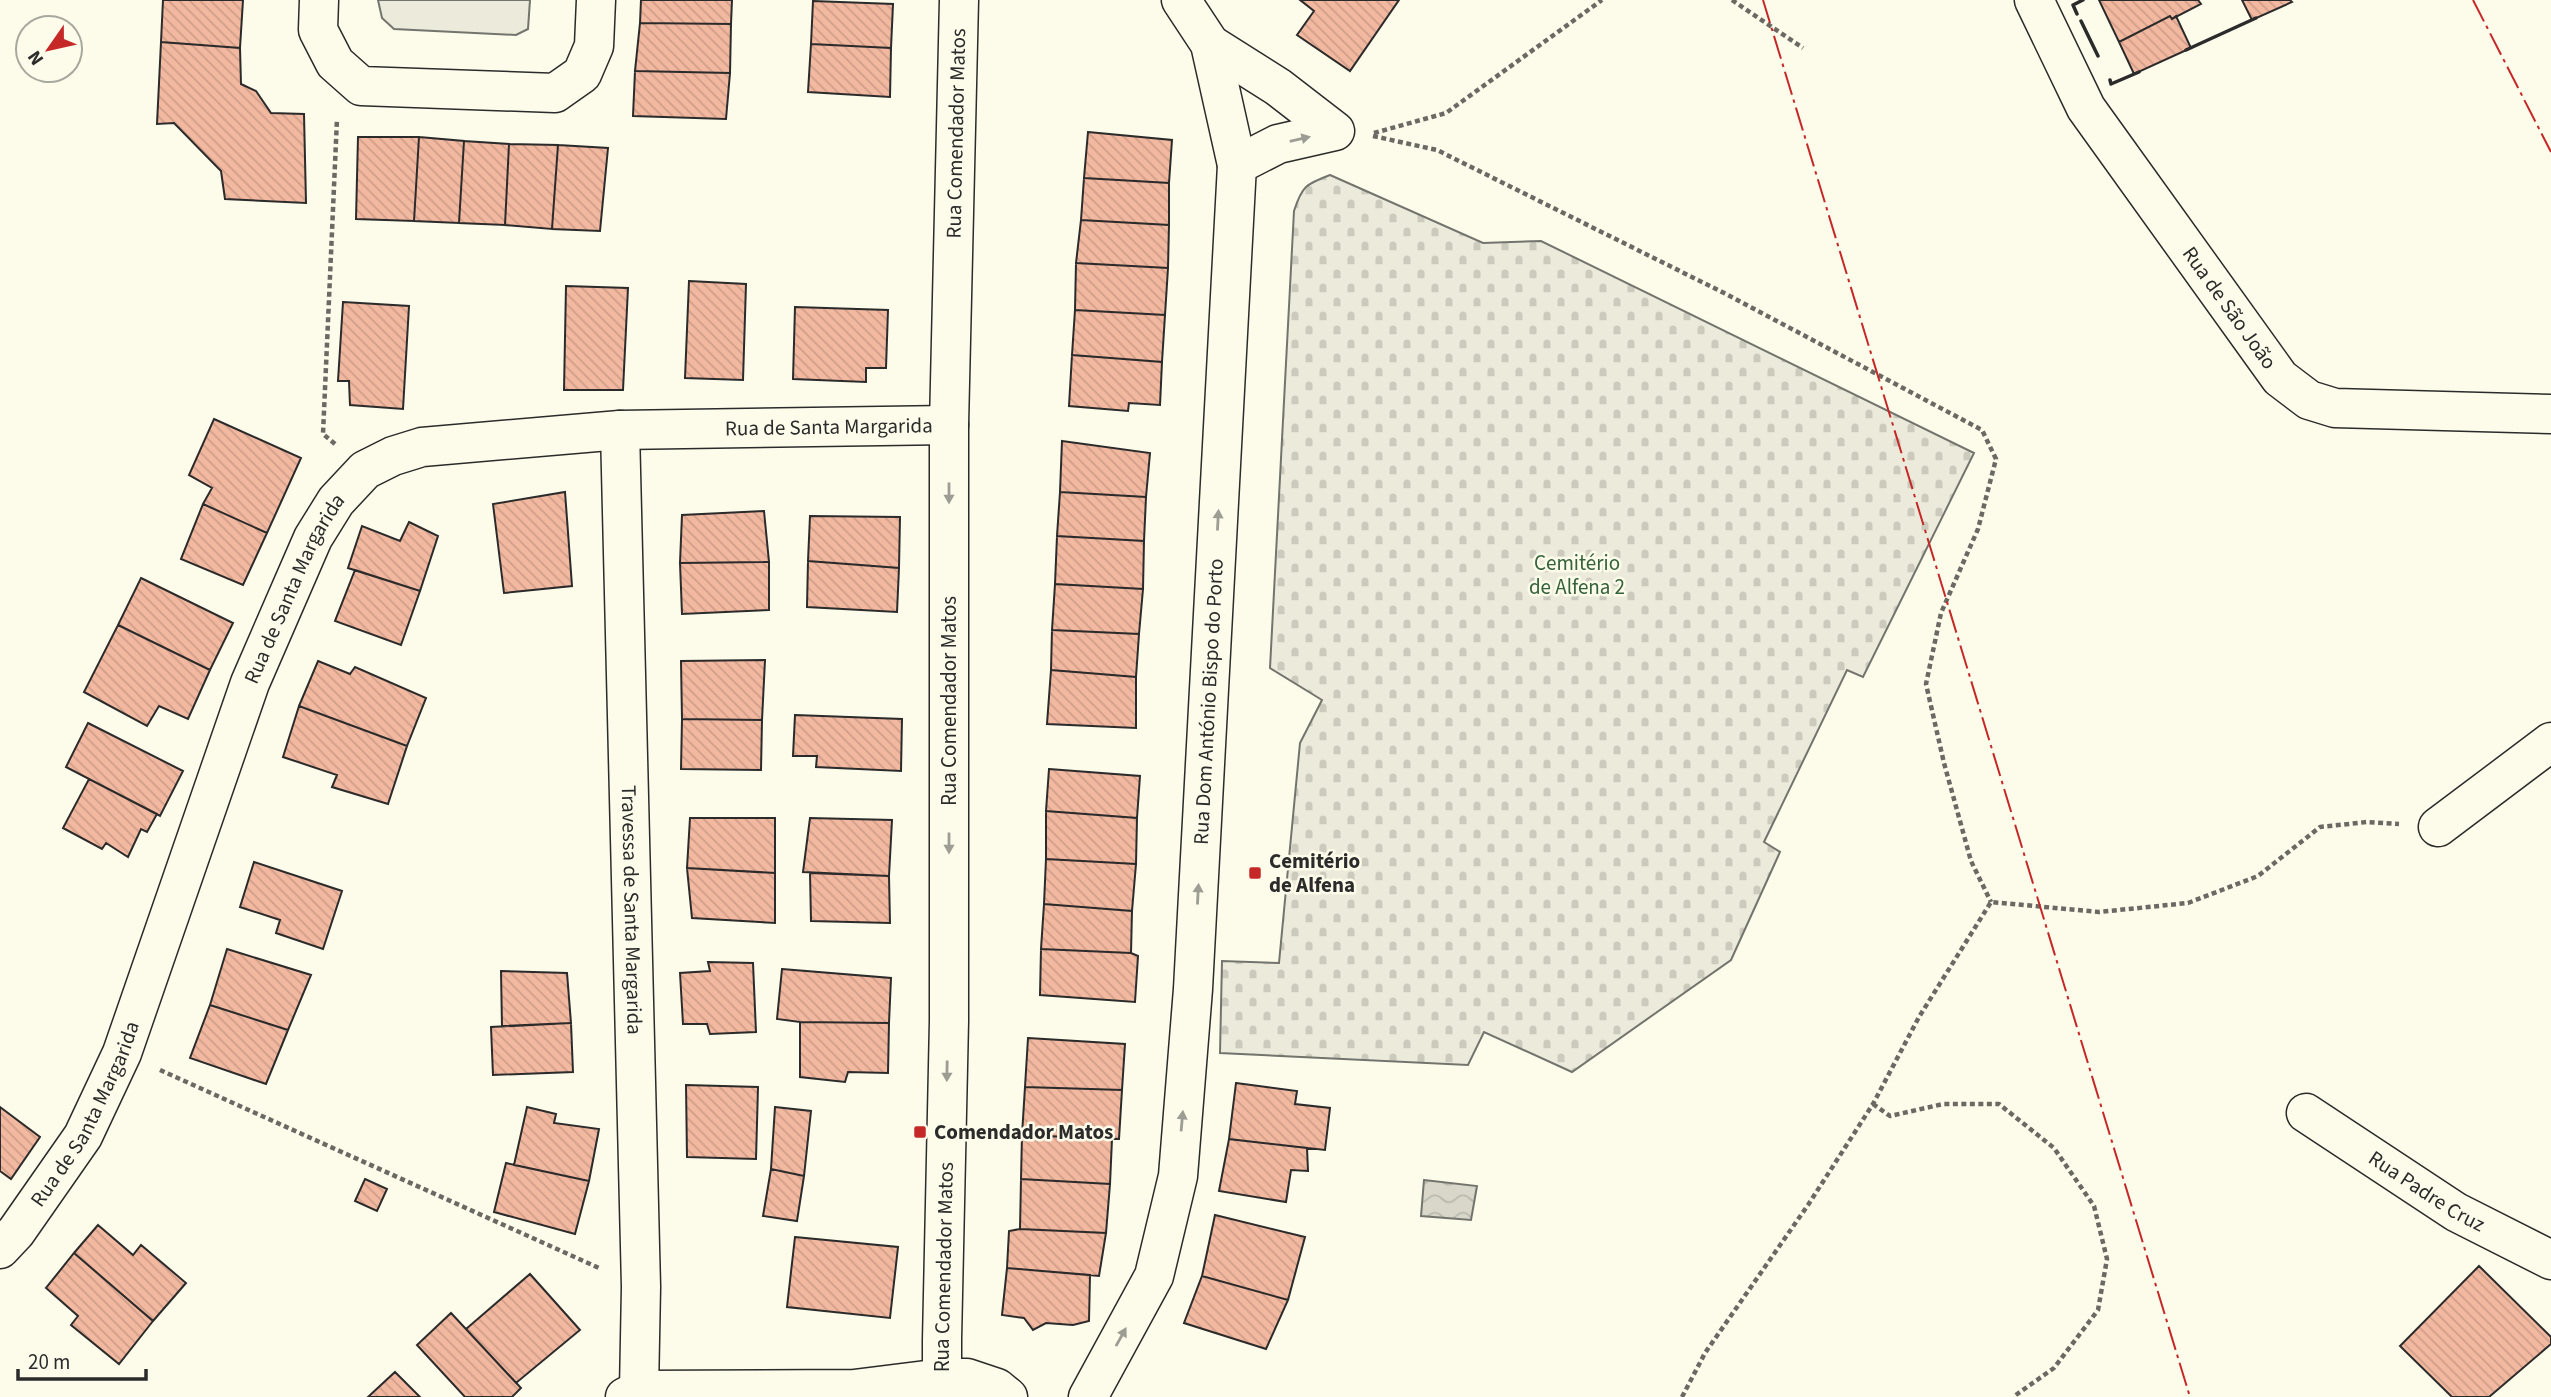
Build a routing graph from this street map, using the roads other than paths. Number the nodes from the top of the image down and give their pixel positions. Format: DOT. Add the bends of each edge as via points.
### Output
graph roads {
  1 [pos="319,0"];
  2 [pos="596,0"];
  3 [pos="1181,0"];
  4 [pos="2034,0"];
  5 [pos="960,2"];
  6 [pos="1210,44"];
  7 [pos="1237,165"];
  8 [pos="2551,414"];
  9 [pos="949,425"];
  10 [pos="620,430"];
  11 [pos="2551,742"];
  12 [pos="2438,827"];
  13 [pos="2306,1113"];
  14 [pos="0,1250"];
  15 [pos="2551,1260"];
  16 [pos="943,1388"];
  17 [pos="869,1393"];
  18 [pos="632,1394"];
  19 [pos="1009,1397"];
  20 [pos="1088,1397"];
  1 -- 2 [label="street" via="318,30 335,63 361,86 555,93 582,74 594,46"];
  3 -- 6 [label="street, Rua Dom António Bispo do Porto"];
  4 -- 8 [label="street, Rua de São João" via="2086,108 2280,378 2309,400 2335,408"];
  5 -- 9 [label="street, Rua Comendador Matos"];
  6 -- 7 [label="street, Rua Dom António Bispo do Porto"];
  7 -- 6 [label="street, one-way" via="1278,144 1335,131 1278,87"];
  20 -- 7 [label="street, Rua Dom António Bispo do Porto, one-way" via="1154,1276 1178,1177 1193,989"];
  9 -- 10 [label="street, Rua de Santa Margarida"];
  9 -- 16 [label="street, Rua Comendador Matos, one-way" via="949,1021"];
  10 -- 14 [label="street, Rua de Santa Margarida" via="422,447 365,470 336,501 313,538 250,683 122,1053 83,1136"];
  10 -- 18 [label="street, Travessa de Santa Margarida" via="641,1287"];
  11 -- 12 [label="street"];
  13 -- 15 [label="street, Rua Padre Cruz" via="2456,1212"];
  16 -- 17 [label="street"];
  16 -- 19 [label="street" via="967,1378"];
  17 -- 18 [label="street"];
}
